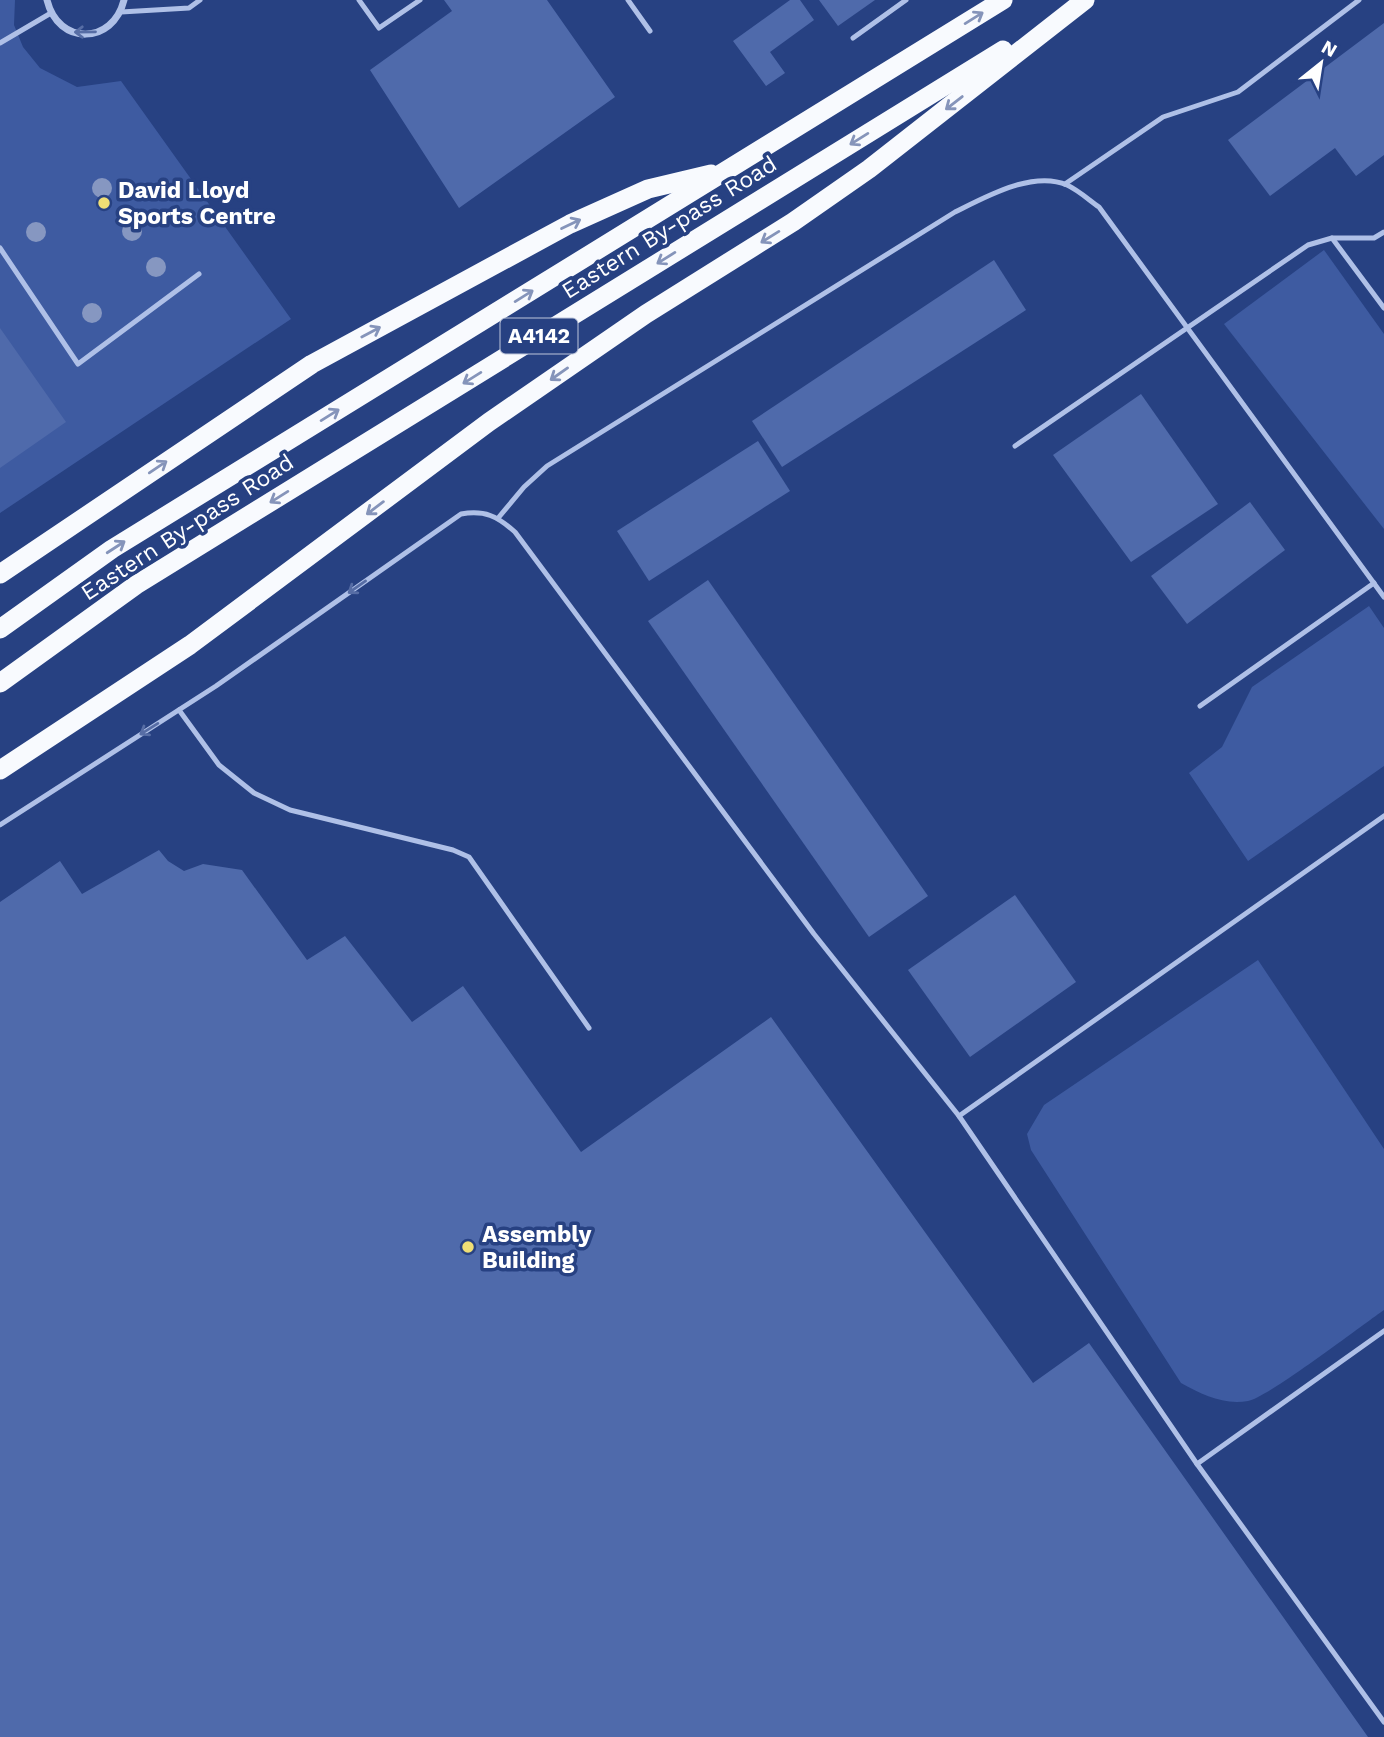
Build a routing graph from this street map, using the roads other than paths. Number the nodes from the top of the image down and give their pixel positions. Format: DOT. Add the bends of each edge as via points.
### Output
graph roads {
  1 [pos="47,0"];
  2 [pos="124,0"];
  3 [pos="200,0"];
  4 [pos="359,0"];
  5 [pos="420,0"];
  6 [pos="628,0"];
  7 [pos="906,0"];
  8 [pos="1003,0"];
  9 [pos="1084,0"];
  10 [pos="1359,0"];
  11 [pos="121,12"];
  12 [pos="51,13"];
  13 [pos="650,31"];
  14 [pos="853,38"];
  15 [pos="0,43"];
  16 [pos="729,170"];
  17 [pos="1065,184"];
  18 [pos="1384,232"];
  19 [pos="1332,238"];
  20 [pos="0,248"];
  21 [pos="198,274"];
  22 [pos="1384,308"];
  23 [pos="1187,326"];
  24 [pos="1016,446"];
  25 [pos="499,517"];
  26 [pos="0,573"];
  27 [pos="1374,583"];
  28 [pos="1384,597"];
  29 [pos="0,629"];
  30 [pos="0,683"];
  31 [pos="1200,706"];
  32 [pos="179,710"];
  33 [pos="0,770"];
  34 [pos="1384,816"];
  35 [pos="0,825"];
  36 [pos="589,1028"];
  37 [pos="959,1116"];
  38 [pos="1384,1331"];
  39 [pos="1197,1464"];
  40 [pos="1384,1722"];
  1 -- 12 [label="street"];
  2 -- 11 [label="street"];
  3 -- 11 [label="lane" via="189,8"];
  4 -- 5 [label="lane" via="379,28"];
  6 -- 13 [label="lane"];
  7 -- 14 [label="lane"];
  16 -- 8 [label="highway, Eastern By-pass Road / A4142, one-way"];
  9 -- 30 [label="highway, Eastern By-pass Road / A4142, one-way" via="136,585"];
  9 -- 33 [label="highway, one-way" via="858,177 489,422 190,645"];
  10 -- 17 [label="lane" via="1238,92 1163,117"];
  11 -- 12 [label="street, one-way" via="103,30 88,35 64,27"];
  12 -- 15 [label="lane"];
  26 -- 16 [label="highway, one-way" via="312,364 570,224 648,189"];
  29 -- 16 [label="highway, Eastern By-pass Road / A4142, one-way" via="112,548"];
  17 -- 23 [label="lane" via="1099,207"];
  17 -- 25 [label="lane" via="1032,181 955,212 547,466"];
  18 -- 19 [label="lane" via="1374,238"];
  19 -- 22 [label="lane"];
  19 -- 23 [label="lane" via="1308,245"];
  20 -- 21 [label="lane" via="78,364"];
  23 -- 24 [label="lane"];
  23 -- 27 [label="lane"];
  25 -- 32 [label="lane, one-way" via="479,511 461,514"];
  25 -- 37 [label="lane" via="515,531 883,1024"];
  27 -- 28 [label="lane"];
  27 -- 31 [label="lane"];
  32 -- 35 [label="lane, one-way"];
  32 -- 36 [label="lane" via="219,765 254,793 290,810 469,857"];
  34 -- 37 [label="lane"];
  37 -- 39 [label="lane"];
  38 -- 39 [label="lane"];
  39 -- 40 [label="lane"];
}
